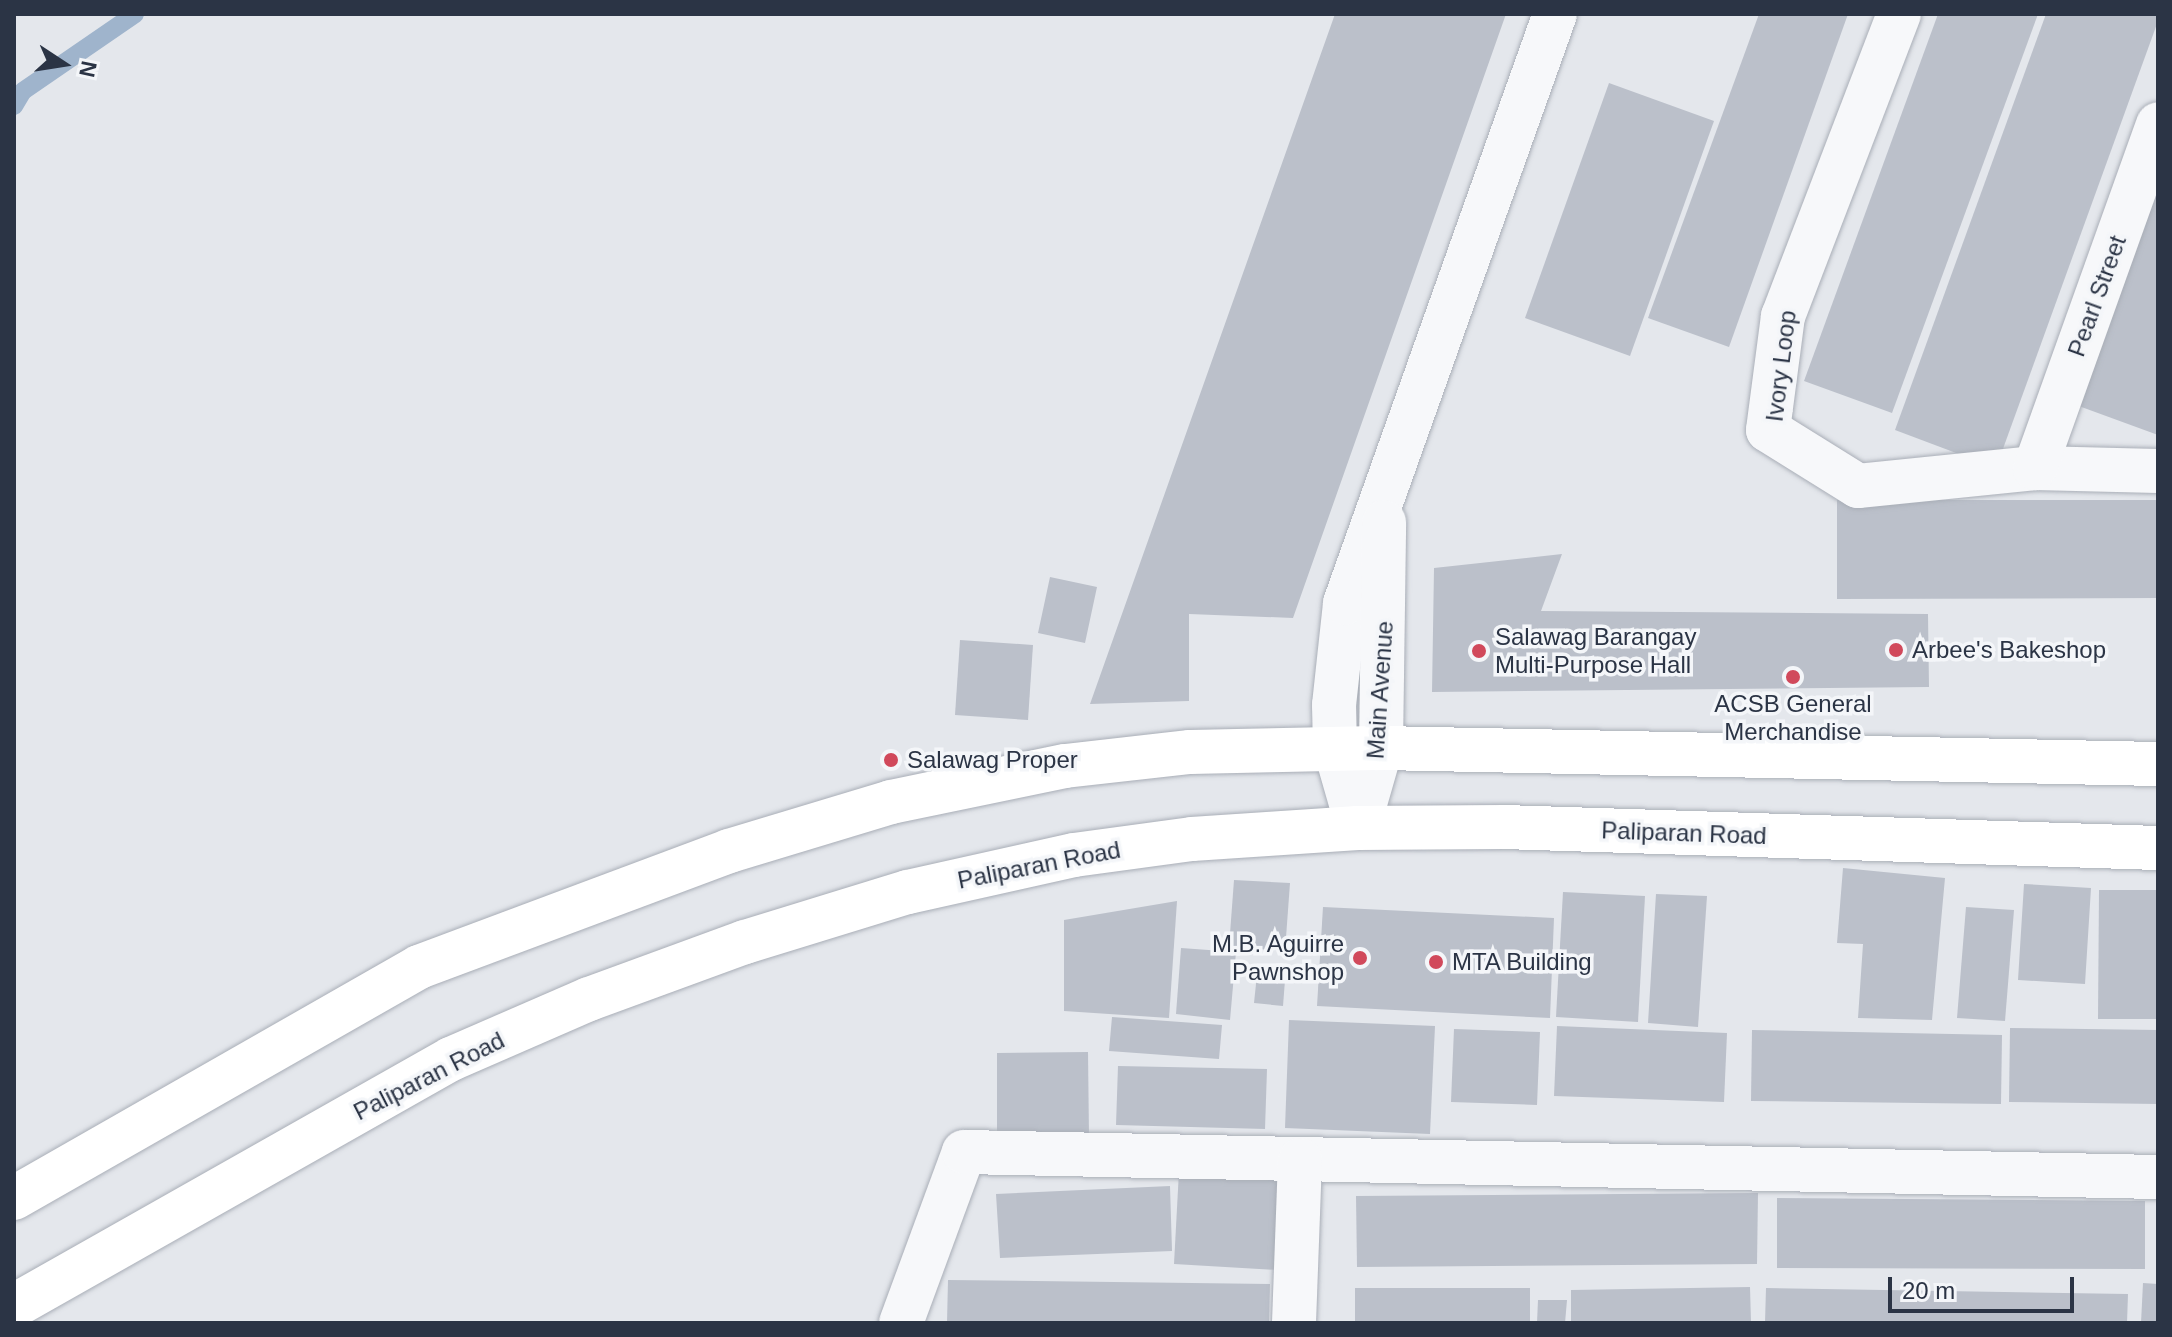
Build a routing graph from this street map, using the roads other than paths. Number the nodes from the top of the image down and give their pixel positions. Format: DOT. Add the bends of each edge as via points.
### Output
graph roads {
  1 [pos="1555,14"];
  2 [pos="1899,14"];
  3 [pos="2158,124"];
  4 [pos="2035,468"];
  5 [pos="2158,471"];
  6 [pos="1384,492"];
  7 [pos="1335,748"];
  8 [pos="1381,748"];
  9 [pos="2158,764"];
  10 [pos="1358,828"];
  11 [pos="2158,848"];
  12 [pos="1300,1160"];
  13 [pos="2158,1177"];
  14 [pos="14,1198"];
  15 [pos="14,1306"];
  16 [pos="901,1323"];
  17 [pos="1294,1323"];
  1 -- 6 [label="street, Main Avenue"];
  2 -- 4 [label="street, Ivory Loop" via="1783,316 1768,430 1858,486"];
  3 -- 4 [label="street, Pearl Street"];
  4 -- 5 [label="street, Ivory Loop"];
  6 -- 7 [label="street, Main Avenue" via="1345,603"];
  6 -- 8 [label="street, Main Avenue"];
  7 -- 8 [label="main road"];
  7 -- 10 [label="street, Main Avenue"];
  7 -- 14 [label="main road" via="1190,752 1065,766 891,802 729,851 419,967"];
  8 -- 9 [label="main road"];
  8 -- 10 [label="street, Main Avenue"];
  10 -- 11 [label="main road, Paliparan Road" via="1504,827"];
  10 -- 15 [label="main road, Paliparan Road" via="1192,839 1074,855 908,892 745,942 589,999 451,1059"];
  12 -- 13 [label="street"];
  12 -- 16 [label="street" via="964,1152"];
  12 -- 17 [label="street"];
}
